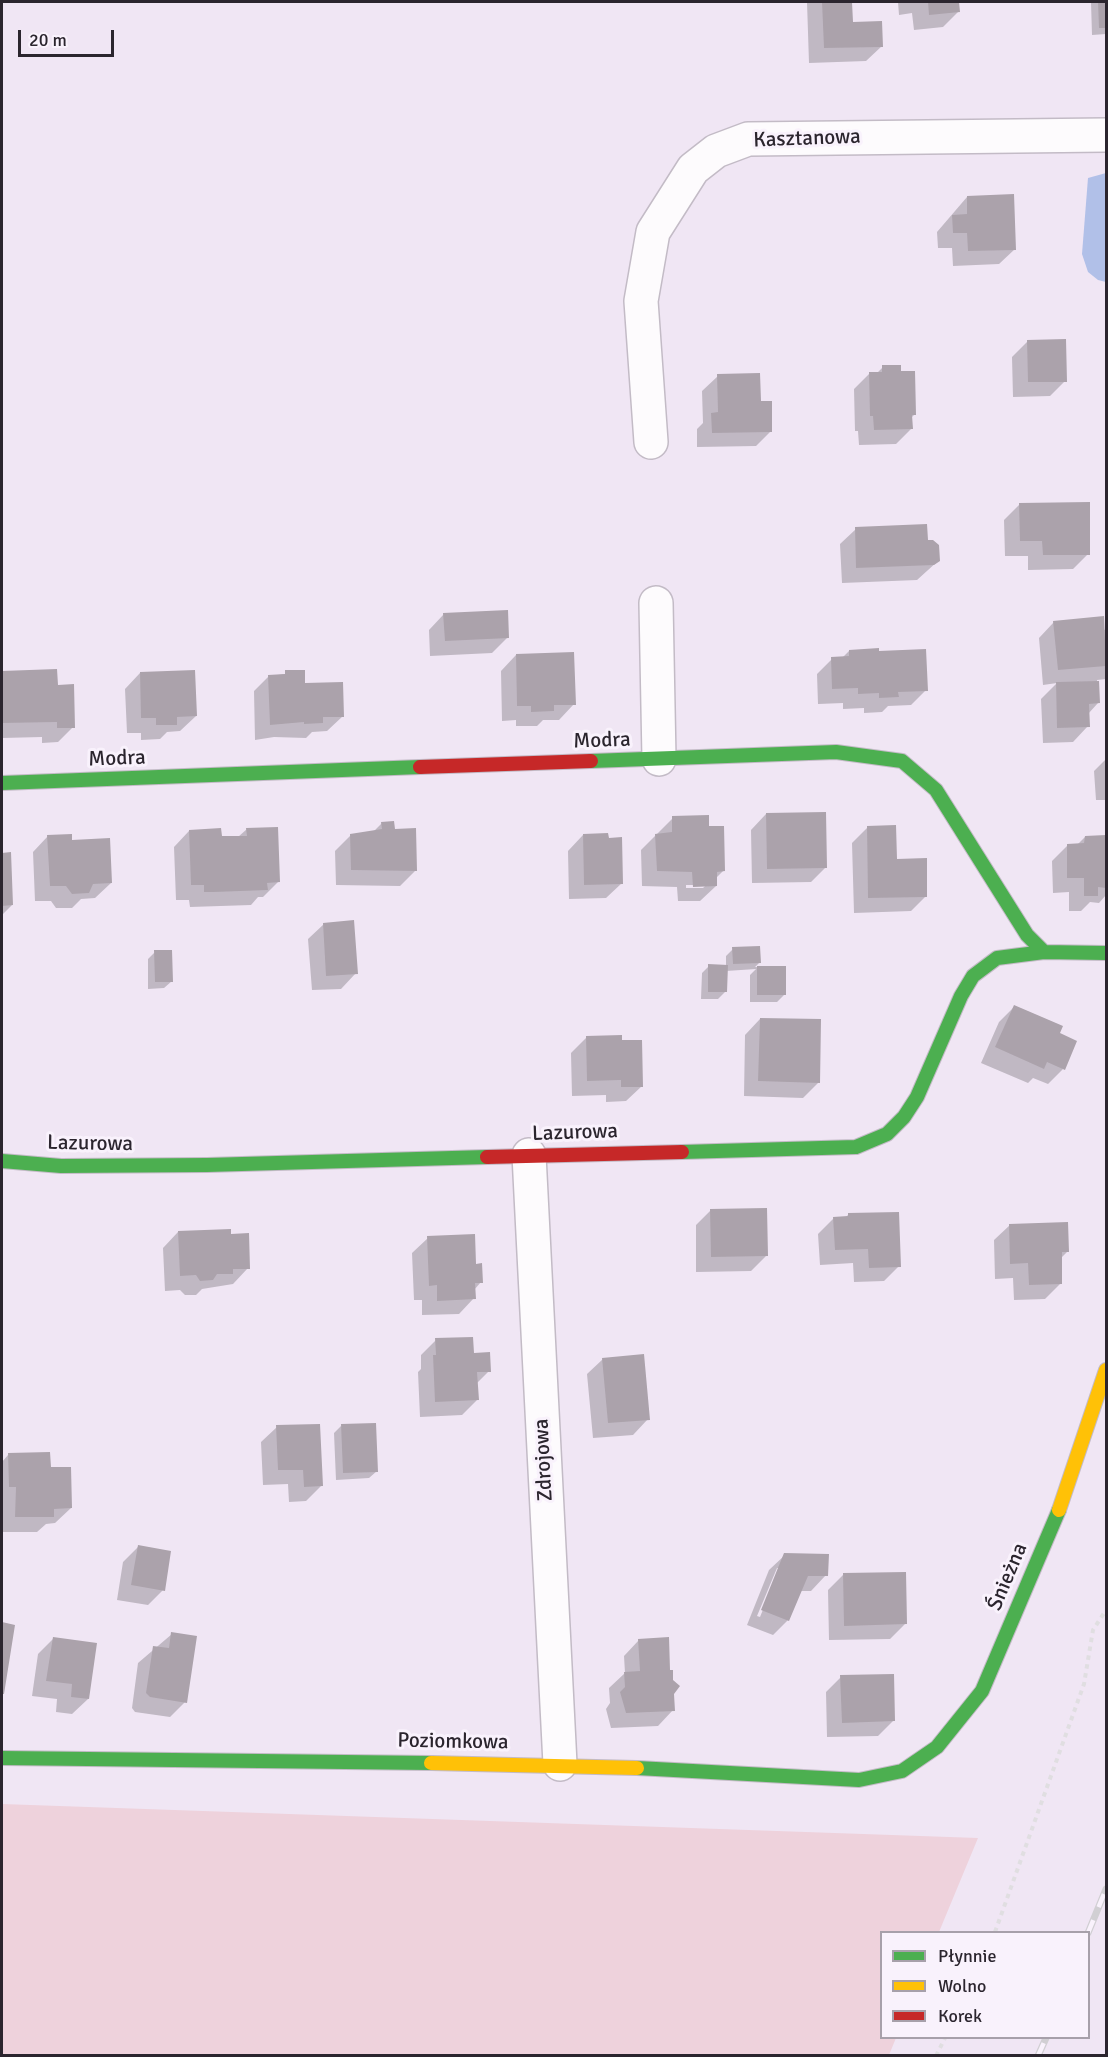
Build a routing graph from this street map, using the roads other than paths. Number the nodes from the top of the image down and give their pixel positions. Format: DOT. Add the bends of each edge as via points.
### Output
graph roads {
  1 [pos="1107,135"];
  2 [pos="651,442"];
  3 [pos="656,603"];
  4 [pos="659,759"];
  5 [pos="2,783"];
  6 [pos="1044,952"];
  7 [pos="1107,953"];
  8 [pos="529,1155"];
  9 [pos="2,1161"];
  10 [pos="1107,1370"];
  11 [pos="2,1758"];
  12 [pos="560,1764"];
  13 [pos="902,1771"];
  1 -- 2 [label="street, Kasztanowa" via="748,139 716,151 693,169 653,232 641,301"];
  3 -- 4 [label="street"];
  4 -- 5 [label="street, Modra"];
  4 -- 6 [label="street, Modra" via="836,752 902,761 936,790 1027,935"];
  6 -- 7 [label="street"];
  6 -- 8 [label="street, Lazurowa" via="997,958 973,976 917,1097 897,1126 873,1142 856,1147"];
  8 -- 9 [label="street, Lazurowa" via="196,1165 61,1166"];
  8 -- 12 [label="street, Zdrojowa"];
  10 -- 13 [label="street, Śnieżna" via="1055,1520 982,1690 937,1747"];
  11 -- 12 [label="street, Poziomkowa"];
  12 -- 13 [label="street, Poziomkowa" via="859,1780"];
}
